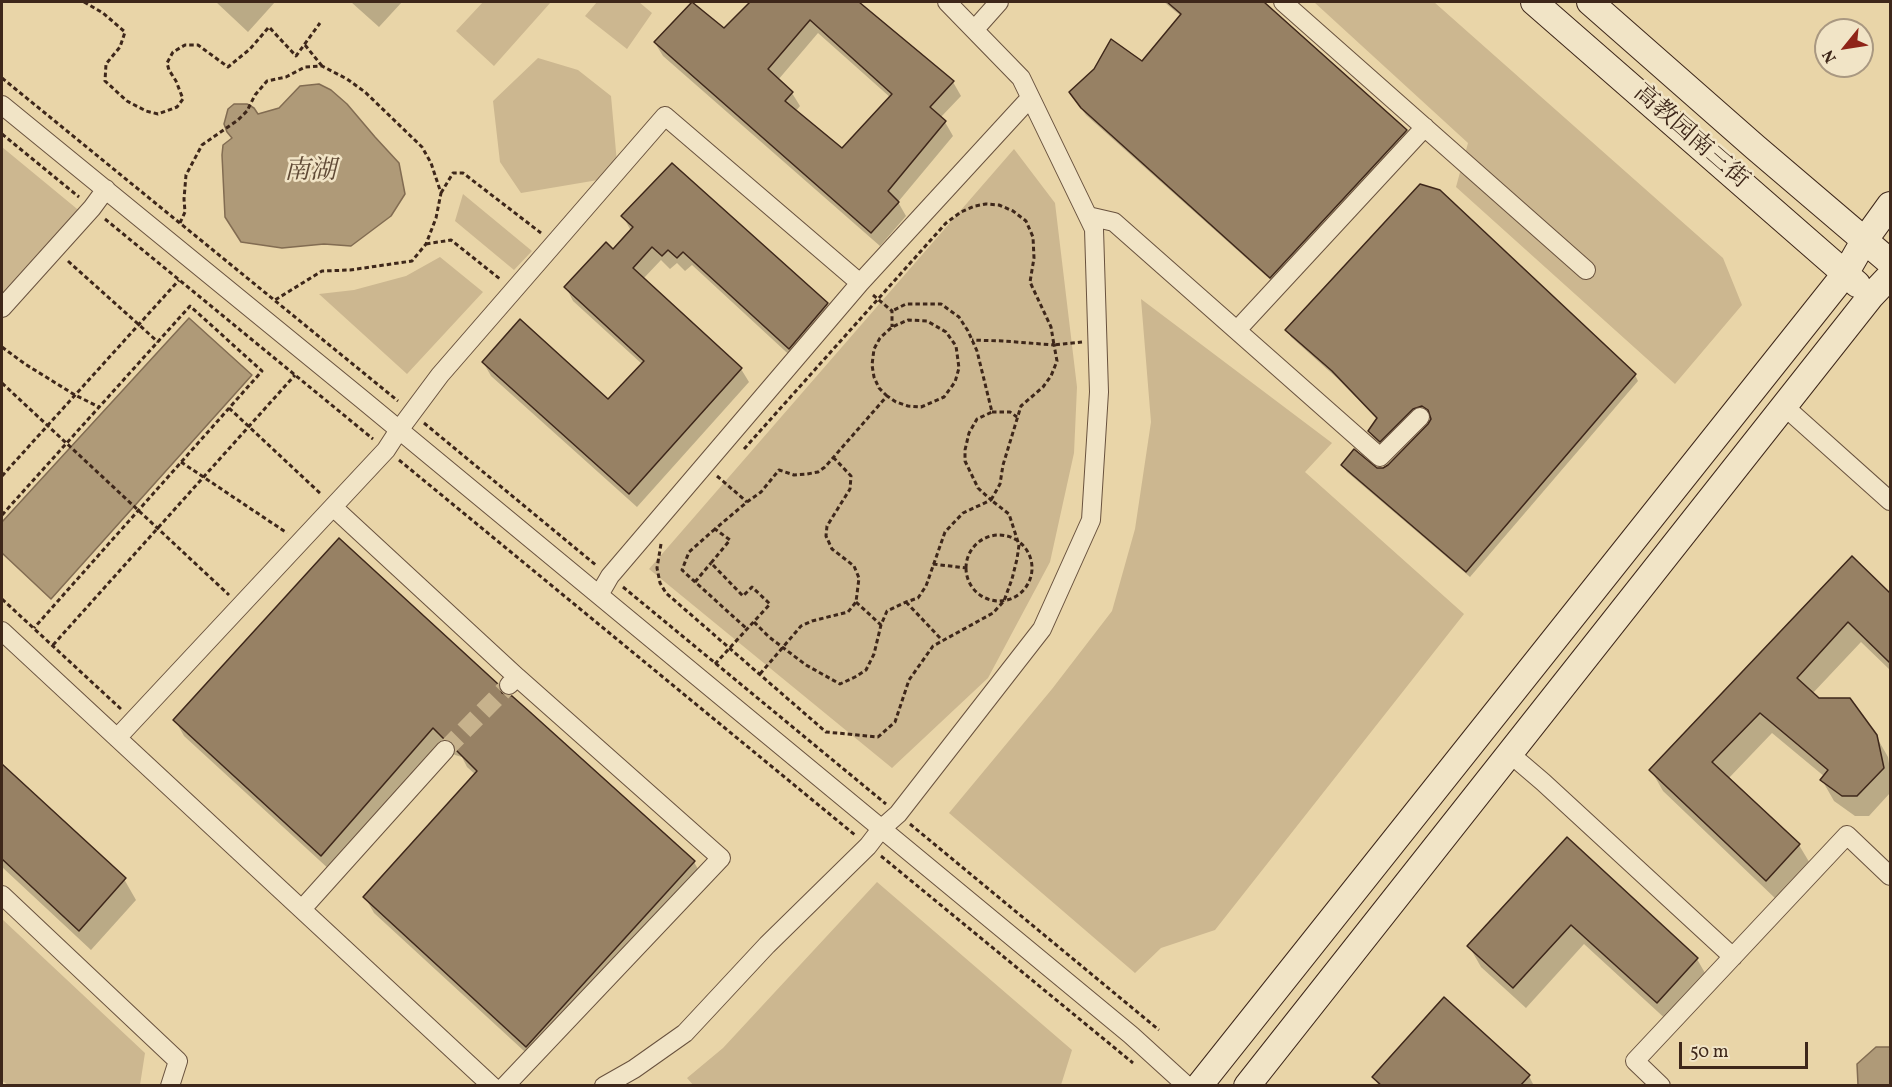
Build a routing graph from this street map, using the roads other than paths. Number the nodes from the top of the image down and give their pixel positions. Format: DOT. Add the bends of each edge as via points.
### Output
graph roads {
  1 [pos="947,2"];
  2 [pos="999,2"];
  3 [pos="1283,2"];
  4 [pos="1534,2"];
  5 [pos="1590,2"];
  6 [pos="975,29"];
  7 [pos="1030,98"];
  8 [pos="2,105"];
  9 [pos="1425,127"];
  10 [pos="106,189"];
  11 [pos="1890,205"];
  12 [pos="1088,216"];
  13 [pos="1864,241"];
  14 [pos="1890,262"];
  15 [pos="1586,270"];
  16 [pos="1845,274"];
  17 [pos="1890,276"];
  18 [pos="860,283"];
  19 [pos="1871,296"];
  20 [pos="2,308"];
  21 [pos="1237,330"];
  22 [pos="1785,406"];
  23 [pos="1420,417"];
  24 [pos="399,430"];
  25 [pos="1890,501"];
  26 [pos="329,503"];
  27 [pos="599,595"];
  28 [pos="2,631"];
  29 [pos="117,738"];
  30 [pos="445,750"];
  31 [pos="1509,753"];
  32 [pos="881,829"];
  33 [pos="1890,876"];
  34 [pos="2,895"];
  35 [pos="302,909"];
  36 [pos="1733,957"];
  37 [pos="170,1086"];
  38 [pos="492,1086"];
  39 [pos="505,1086"];
  40 [pos="604,1086"];
  41 [pos="1187,1086"];
  42 [pos="1199,1086"];
  43 [pos="1247,1086"];
  44 [pos="1661,1086"];
  1 -- 6 [label="street"];
  2 -- 6 [label="street"];
  3 -- 9 [label="street"];
  4 -- 16 [label="street, 高教园南三街"];
  5 -- 13 [label="street, 高教园南三街"];
  6 -- 7 [label="street" via="1021,78"];
  7 -- 12 [label="street"];
  7 -- 18 [label="street"];
  8 -- 10 [label="street"];
  9 -- 15 [label="street"];
  9 -- 21 [label="street"];
  10 -- 20 [label="street"];
  10 -- 24 [label="street"];
  11 -- 13 [label="street"];
  12 -- 21 [label="street" via="1114,222"];
  12 -- 32 [label="street" via="1094,229 1099,392 1091,520 1042,629 898,814"];
  13 -- 14 [label="street, 高教园南三街"];
  13 -- 16 [label="street"];
  16 -- 19 [label="street, 高教园南三街"];
  16 -- 42 [label="street"];
  17 -- 19 [label="street"];
  18 -- 24 [label="street" via="665,116 440,375"];
  18 -- 27 [label="street" via="610,576"];
  19 -- 22 [label="street"];
  21 -- 23 [label="street" via="1380,457"];
  22 -- 25 [label="street"];
  22 -- 31 [label="street"];
  24 -- 26 [label="street" via="386,450"];
  24 -- 27 [label="street"];
  26 -- 29 [label="street"];
  26 -- 39 [label="street" via="513,681 721,858"];
  27 -- 32 [label="street"];
  28 -- 29 [label="street"];
  29 -- 35 [label="street"];
  30 -- 35 [label="street"];
  31 -- 36 [label="street"];
  31 -- 43 [label="street"];
  32 -- 40 [label="street" via="685,1033 634,1070"];
  32 -- 41 [label="street" via="1131,1035"];
  33 -- 36 [label="street" via="1847,835"];
  34 -- 37 [label="street" via="178,1061"];
  35 -- 38 [label="street"];
  36 -- 44 [label="street" via="1635,1061"];
}
